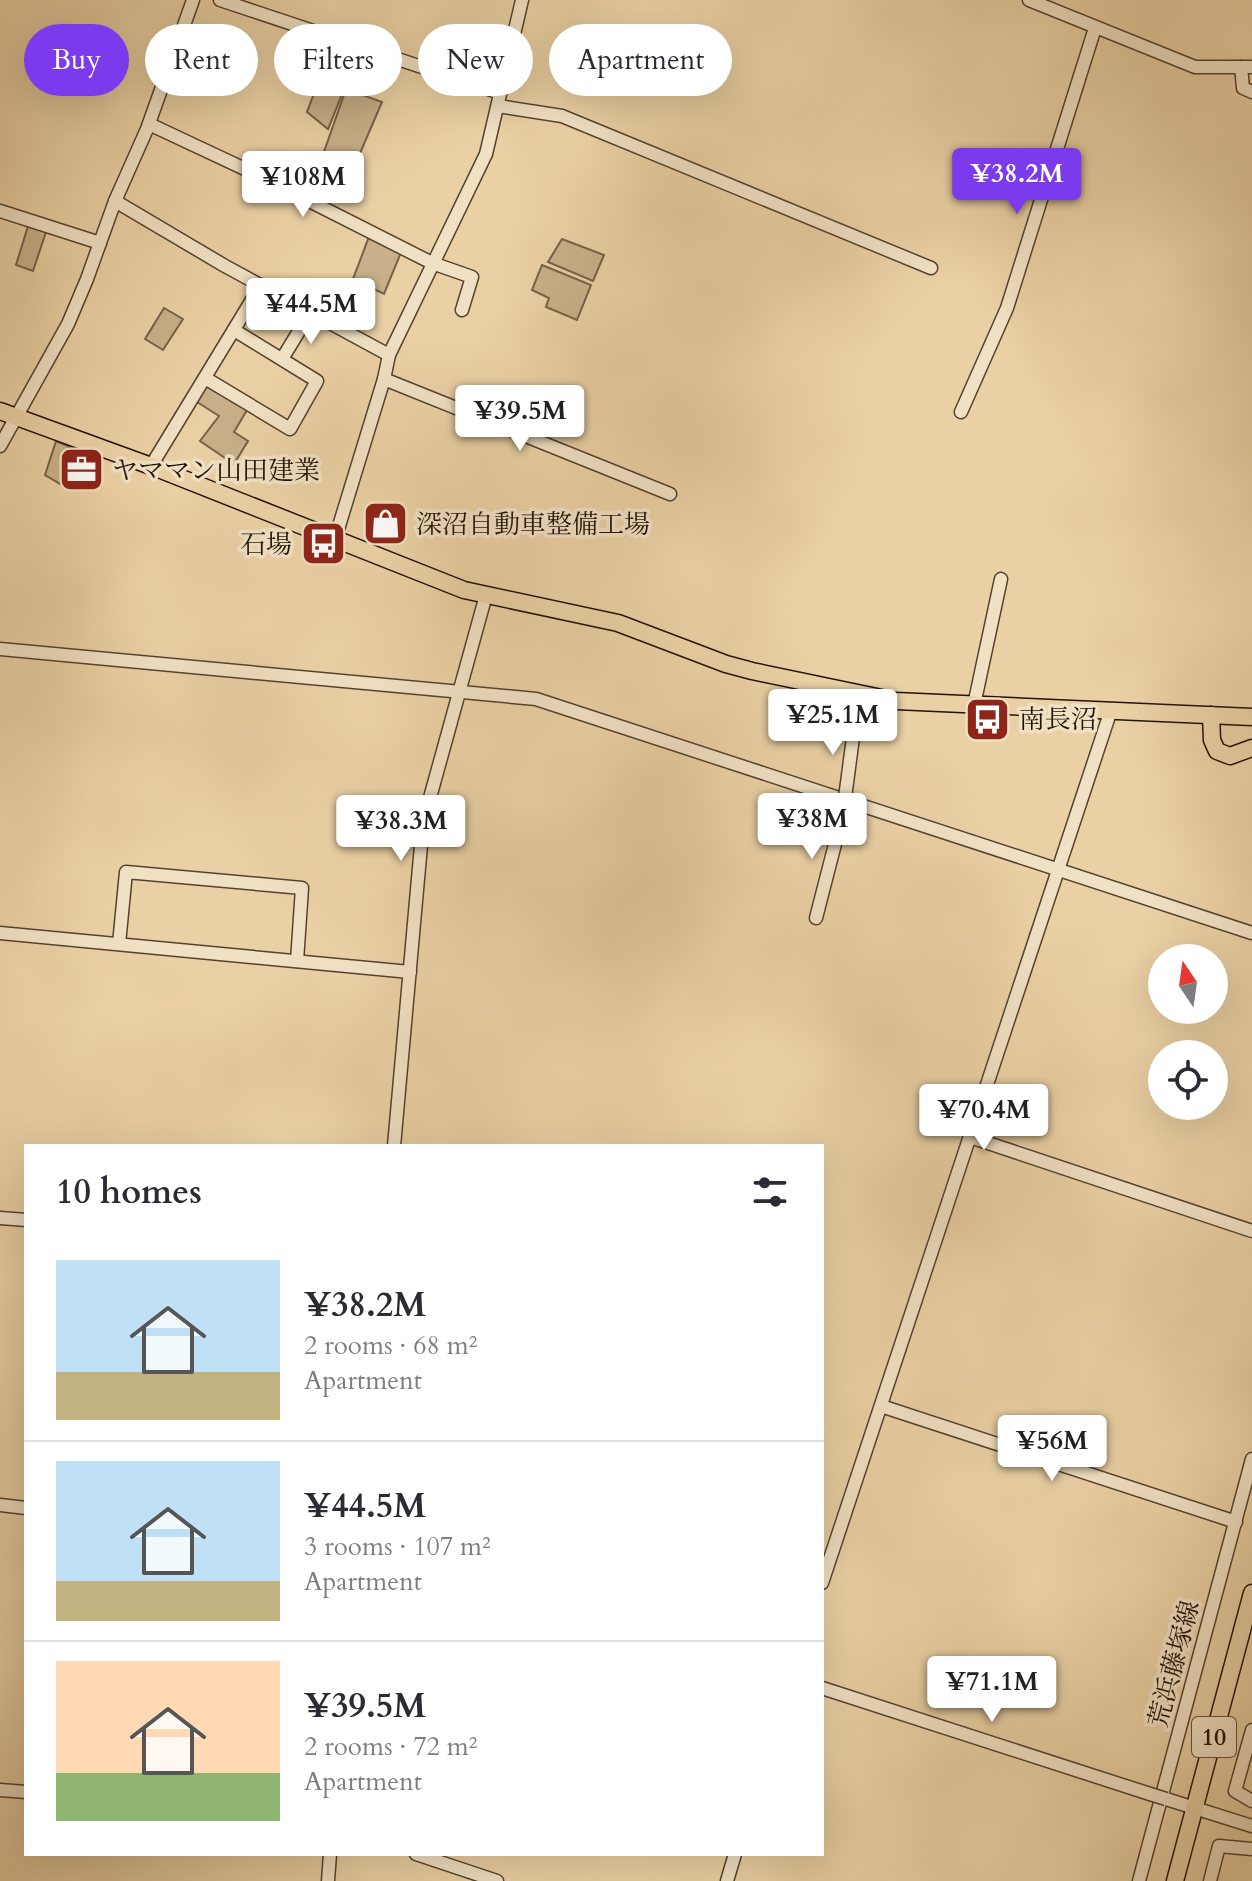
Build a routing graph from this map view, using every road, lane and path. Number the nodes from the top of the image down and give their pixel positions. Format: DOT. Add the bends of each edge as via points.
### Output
graph roads {
  1 [pos="193,0"];
  2 [pos="220,0"];
  3 [pos="522,0"];
  4 [pos="1029,0"];
  5 [pos="1095,28"];
  6 [pos="1247,67"];
  7 [pos="1252,92"];
  8 [pos="499,99"];
  9 [pos="151,120"];
  10 [pos="115,201"];
  11 [pos="0,211"];
  12 [pos="100,243"];
  13 [pos="432,263"];
  14 [pos="931,268"];
  15 [pos="261,285"];
  16 [pos="462,310"];
  17 [pos="310,313"];
  18 [pos="234,330"];
  19 [pos="389,355"];
  20 [pos="282,359"];
  21 [pos="205,378"];
  22 [pos="384,379"];
  23 [pos="0,411"];
  24 [pos="961,412"];
  25 [pos="19,416"];
  26 [pos="0,446"];
  27 [pos="151,466"];
  28 [pos="670,494"];
  29 [pos="335,539"];
  30 [pos="1001,579"];
  31 [pos="486,595"];
  32 [pos="0,649"];
  33 [pos="459,690"];
  34 [pos="858,700"];
  35 [pos="974,705"];
  36 [pos="1111,710"];
  37 [pos="1211,715"];
  38 [pos="1252,717"];
  39 [pos="1252,748"];
  40 [pos="1059,870"];
  41 [pos="816,918"];
  42 [pos="0,933"];
  43 [pos="1252,933"];
  44 [pos="119,944"];
  45 [pos="297,961"];
  46 [pos="410,972"];
  47 [pos="970,1137"];
  48 [pos="394,1144"];
  49 [pos="0,1218"];
  50 [pos="24,1220"];
  51 [pos="1252,1231"];
  52 [pos="881,1406"];
  53 [pos="1252,1459"];
  54 [pos="0,1505"];
  55 [pos="24,1508"];
  56 [pos="1236,1522"];
  57 [pos="824,1577"];
  58 [pos="1252,1593"];
  59 [pos="824,1689"];
  60 [pos="1252,1730"];
  61 [pos="1247,1766"];
  62 [pos="0,1790"];
  63 [pos="24,1792"];
  64 [pos="1252,1801"];
  65 [pos="1195,1808"];
  66 [pos="1252,1826"];
  67 [pos="1252,1849"];
  68 [pos="330,1856"];
  69 [pos="422,1856"];
  70 [pos="734,1856"];
  71 [pos="328,1881"];
  72 [pos="497,1881"];
  73 [pos="727,1881"];
  74 [pos="1139,1881"];
  75 [pos="1175,1881"];
  76 [pos="1210,1881"];
  1 -- 9 [label="street"];
  2 -- 8 [label="street"];
  3 -- 8 [label="street"];
  4 -- 5 [label="street"];
  5 -- 6 [label="street" via="1195,67"];
  5 -- 24 [label="street" via="1007,308"];
  6 -- 7 [label="street" via="1243,88"];
  8 -- 13 [label="street" via="479,172"];
  8 -- 14 [label="street" via="562,116"];
  9 -- 10 [label="street"];
  9 -- 13 [label="street"];
  10 -- 12 [label="street"];
  10 -- 15 [label="street"];
  11 -- 12 [label="street"];
  12 -- 25 [label="street" via="68,324"];
  13 -- 16 [label="street" via="472,277"];
  13 -- 19 [label="street"];
  15 -- 17 [label="street"];
  15 -- 18 [label="street"];
  17 -- 19 [label="street"];
  17 -- 20 [label="street"];
  18 -- 20 [label="street"];
  18 -- 21 [label="street"];
  19 -- 22 [label="street"];
  20 -- 21 [label="street" via="317,381 290,429"];
  21 -- 27 [label="street"];
  22 -- 28 [label="street"];
  22 -- 29 [label="street"];
  23 -- 25 [label="main road"];
  25 -- 26 [label="street"];
  25 -- 27 [label="main road"];
  27 -- 29 [label="main road"];
  29 -- 31 [label="main road"];
  30 -- 35 [label="street"];
  31 -- 33 [label="street"];
  31 -- 34 [label="main road" via="618,623 726,664"];
  32 -- 33 [label="street"];
  33 -- 40 [label="street" via="536,699"];
  33 -- 46 [label="street" via="423,823"];
  34 -- 35 [label="main road"];
  34 -- 41 [label="street, bridge" via="843,813"];
  35 -- 36 [label="main road"];
  36 -- 37 [label="main road"];
  36 -- 40 [label="street"];
  37 -- 38 [label="main road"];
  37 -- 39 [label="main road" via="1217,751 1230,756"];
  40 -- 43 [label="street"];
  40 -- 47 [label="street"];
  42 -- 44 [label="street"];
  44 -- 45 [label="street"];
  44 -- 45 [label="street" via="126,872 287,886 302,888"];
  45 -- 46 [label="street"];
  46 -- 48 [label="street"];
  47 -- 51 [label="street"];
  47 -- 52 [label="street"];
  49 -- 50 [label="street"];
  52 -- 56 [label="street"];
  52 -- 57 [label="street"];
  53 -- 56 [label="street, 荒浜藤塚線"];
  54 -- 55 [label="street"];
  56 -- 74 [label="street, 荒浜藤塚線"];
  58 -- 65 [label="main road, 10"];
  59 -- 65 [label="street, bridge"];
  60 -- 61 [label="street"];
  61 -- 64 [label="street" via="1235,1791"];
  62 -- 63 [label="street"];
  65 -- 66 [label="street"];
  65 -- 75 [label="main road, 10"];
  67 -- 76 [label="street" via="1219,1846"];
  68 -- 71 [label="street"];
  69 -- 72 [label="street"];
  70 -- 73 [label="street"];
}
